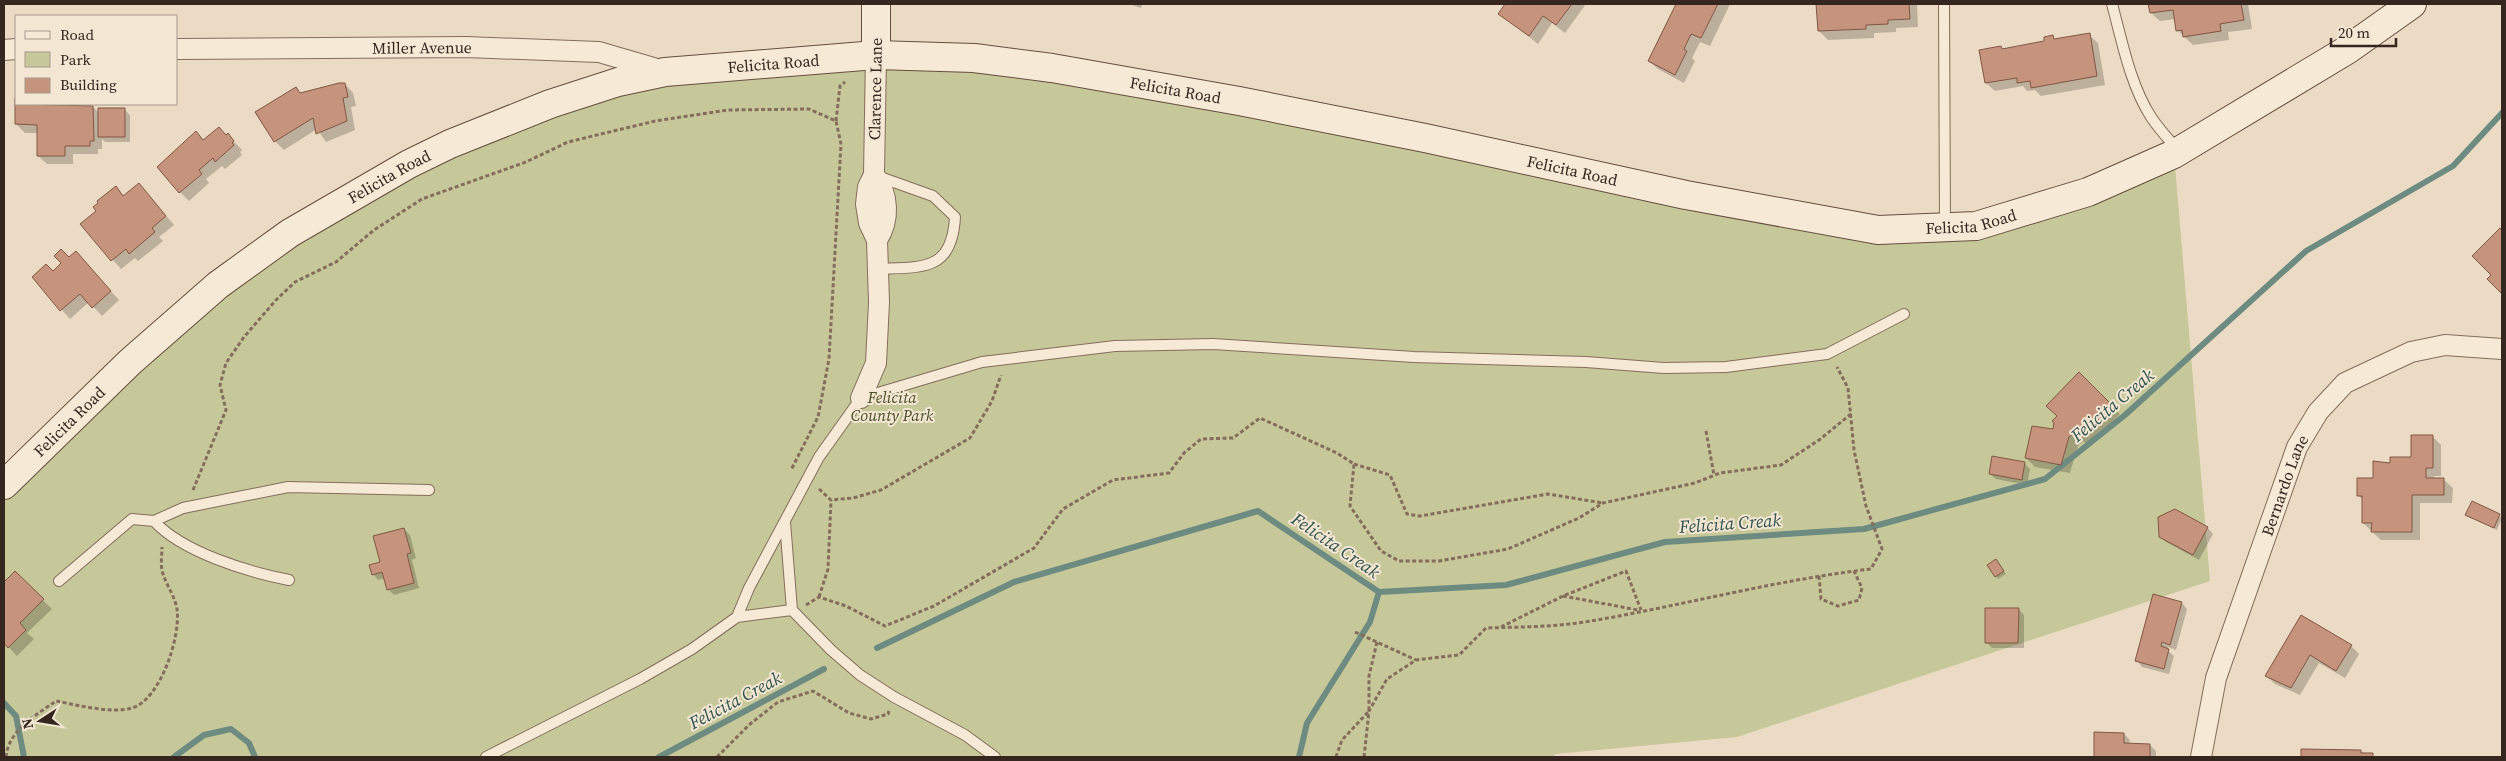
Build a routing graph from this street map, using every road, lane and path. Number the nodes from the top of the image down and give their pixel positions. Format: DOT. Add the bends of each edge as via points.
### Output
graph roads {
  1 [pos="876,4"];
  2 [pos="1944,4"];
  3 [pos="2112,4"];
  4 [pos="2412,4"];
  5 [pos="178,49"];
  6 [pos="876,55"];
  7 [pos="665,72"];
  8 [pos="848,80"];
  9 [pos="836,122"];
  10 [pos="2179,151"];
  11 [pos="874,175"];
  12 [pos="1945,227"];
  13 [pos="878,269"];
  14 [pos="1904,314"];
  15 [pos="2502,349"];
  16 [pos="1830,353"];
  17 [pos="997,360"];
  18 [pos="861,398"];
  19 [pos="1851,414"];
  20 [pos="1706,431"];
  21 [pos="1354,464"];
  22 [pos="791,470"];
  23 [pos="1714,475"];
  24 [pos="4,485"];
  25 [pos="815,487"];
  26 [pos="429,490"];
  27 [pos="831,500"];
  28 [pos="1603,503"];
  29 [pos="183,508"];
  30 [pos="154,521"];
  31 [pos="785,522"];
  32 [pos="165,533"];
  33 [pos="1854,571"];
  34 [pos="1819,576"];
  35 [pos="290,580"];
  36 [pos="59,581"];
  37 [pos="819,596"];
  38 [pos="1563,596"];
  39 [pos="1641,610"];
  40 [pos="793,611"];
  41 [pos="737,617"];
  42 [pos="1501,627"];
  43 [pos="1355,632"];
  44 [pos="1377,642"];
  45 [pos="1416,660"];
  46 [pos="894,697"];
  47 [pos="1370,711"];
  48 [pos="6,757"];
  49 [pos="486,757"];
  50 [pos="717,757"];
  51 [pos="995,757"];
  52 [pos="1336,757"];
  53 [pos="1364,757"];
  54 [pos="2201,757"];
  1 -- 6 [label="main road, Clarence Lane"];
  2 -- 12 [label="lane"];
  3 -- 10 [label="lane" via="2142,98 2151,117"];
  4 -- 10 [label="main road, Felicita Road" via="2347,50"];
  5 -- 7 [label="street, Miller Avenue" via="466,47 599,52"];
  6 -- 7 [label="main road, Felicita Road"];
  6 -- 11 [label="street, Clarence Lane"];
  6 -- 12 [label="main road, Felicita Road" via="974,58 1052,68 1249,102 1686,195 1878,230"];
  7 -- 24 [label="main road, Felicita Road" via="618,82 550,104 450,144 290,233 218,285 174,323"];
  8 -- 9 [label="path" via="840,86"];
  9 -- 22 [label="path" via="841,144 828,359 818,417"];
  9 -- 29 [label="path" via="809,109 728,110 655,121 568,142 526,162 422,199 374,230 336,262 295,282 244,337 226,364 220,385 226,410 193,492"];
  10 -- 12 [label="main road, Felicita Road" via="2088,192 1976,226"];
  11 -- 13 [label="street, Clarence Lane" via="868,187 866,204 868,223 877,240"];
  11 -- 13 [label="lane" via="933,196 955,217 954,238 936,262 909,268"];
  13 -- 18 [label="street, Clarence Lane" via="880,302 876,363"];
  14 -- 16 [label="lane"];
  15 -- 54 [label="street, Bernardo Lane" via="2445,345 2411,352 2345,383 2318,412 2297,447 2216,678"];
  16 -- 17 [label="lane" via="1726,367 1664,368 1213,344 1114,346"];
  16 -- 19 [label="path" via="1848,388"];
  17 -- 18 [label="lane"];
  17 -- 27 [label="path" via="1001,376 992,401 970,438 881,490"];
  18 -- 31 [label="lane" via="819,457"];
  19 -- 23 [label="path" via="1781,465"];
  19 -- 33 [label="path" via="1854,450 1882,549 1871,569"];
  20 -- 23 [label="path"];
  21 -- 28 [label="path" via="1390,475 1408,514 1420,516 1548,494"];
  21 -- 28 [label="path" via="1350,506 1381,551 1399,561 1439,561 1508,549 1579,518"];
  21 -- 37 [label="path" via="1260,418 1233,438 1201,440 1184,453 1169,473 1113,480 1064,509 1034,548 934,606 885,626"];
  23 -- 28 [label="path" via="1694,483"];
  25 -- 27 [label="path"];
  26 -- 29 [label="lane" via="288,487"];
  27 -- 37 [label="path" via="828,569"];
  29 -- 30 [label="lane"];
  30 -- 32 [label="lane"];
  30 -- 36 [label="lane" via="132,519"];
  31 -- 40 [label="lane"];
  31 -- 41 [label="lane" via="748,588"];
  32 -- 35 [label="lane" via="254,573"];
  32 -- 48 [label="path" via="162,572 177,608 178,630 167,664 146,700 131,709 101,709 56,701 26,722 7,746"];
  33 -- 34 [label="path"];
  33 -- 34 [label="path" via="1862,588 1859,600 1838,606 1821,599"];
  34 -- 39 [label="path"];
  37 -- 40 [label="path"];
  38 -- 39 [label="path"];
  38 -- 39 [label="path" via="1626,571"];
  38 -- 42 [label="path"];
  39 -- 42 [label="path" via="1590,621"];
  40 -- 41 [label="lane"];
  40 -- 46 [label="lane" via="860,675"];
  41 -- 49 [label="lane" via="692,649"];
  42 -- 45 [label="path" via="1486,628 1459,654"];
  43 -- 44 [label="path"];
  44 -- 45 [label="path"];
  44 -- 47 [label="path" via="1369,676"];
  45 -- 47 [label="path" via="1387,679"];
  46 -- 50 [label="path" via="888,714 871,719 848,713 813,691 778,702"];
  46 -- 51 [label="lane" via="965,735"];
  47 -- 52 [label="path" via="1342,740"];
  47 -- 53 [label="path"];
}
